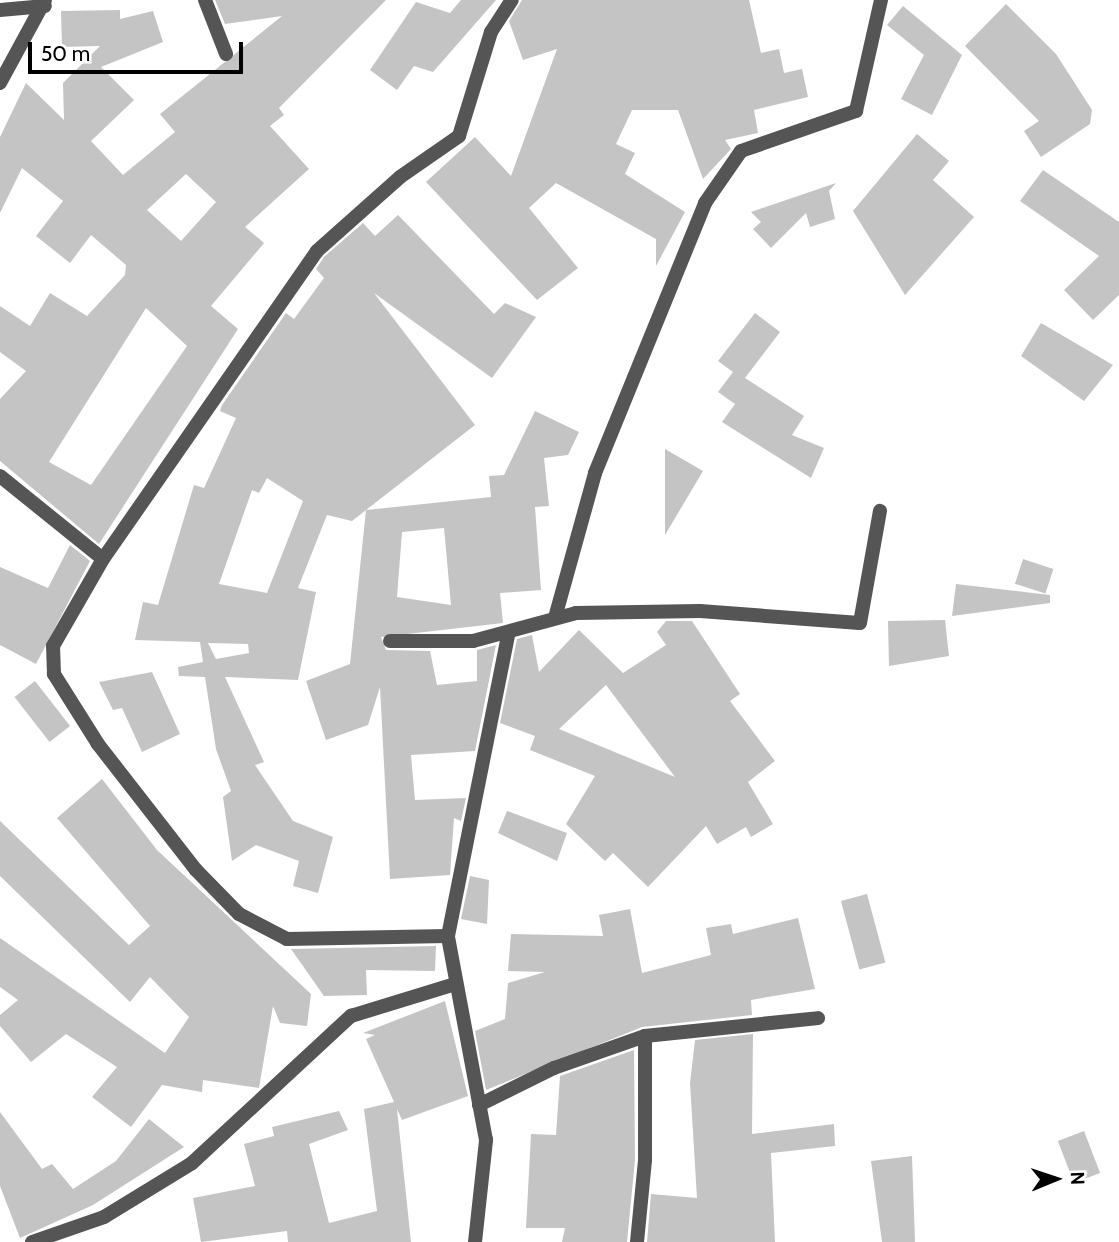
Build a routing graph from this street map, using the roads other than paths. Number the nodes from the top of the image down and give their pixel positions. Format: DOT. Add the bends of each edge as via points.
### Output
graph roads {
  1 [pos="205,0"];
  2 [pos="513,0"];
  3 [pos="881,0"];
  4 [pos="45,3"];
  5 [pos="0,10"];
  6 [pos="226,54"];
  7 [pos="0,83"];
  8 [pos="0,476"];
  9 [pos="880,511"];
  10 [pos="103,559"];
  11 [pos="556,614"];
  12 [pos="508,635"];
  13 [pos="390,642"];
  14 [pos="448,936"];
  15 [pos="456,984"];
  16 [pos="818,1018"];
  17 [pos="645,1036"];
  18 [pos="479,1105"];
  19 [pos="32,1242"];
  20 [pos="475,1242"];
  21 [pos="637,1242"];
  1 -- 6 [label="street"];
  2 -- 10 [label="street" via="491,32 459,136 400,177 317,251"];
  3 -- 11 [label="street" via="856,111 741,151 705,203 595,472"];
  4 -- 5 [label="street"];
  4 -- 7 [label="street"];
  8 -- 10 [label="street"];
  9 -- 11 [label="street" via="860,623 700,611"];
  10 -- 14 [label="street" via="53,646 54,674 98,744 196,870 239,914 287,939"];
  11 -- 12 [label="street"];
  12 -- 13 [label="street"];
  12 -- 14 [label="street"];
  14 -- 15 [label="street"];
  15 -- 18 [label="street"];
  15 -- 19 [label="street" via="351,1016 192,1163 104,1217"];
  16 -- 17 [label="street"];
  17 -- 18 [label="street" via="554,1068"];
  17 -- 21 [label="street" via="645,1160"];
  18 -- 20 [label="street" via="486,1140"];
}
